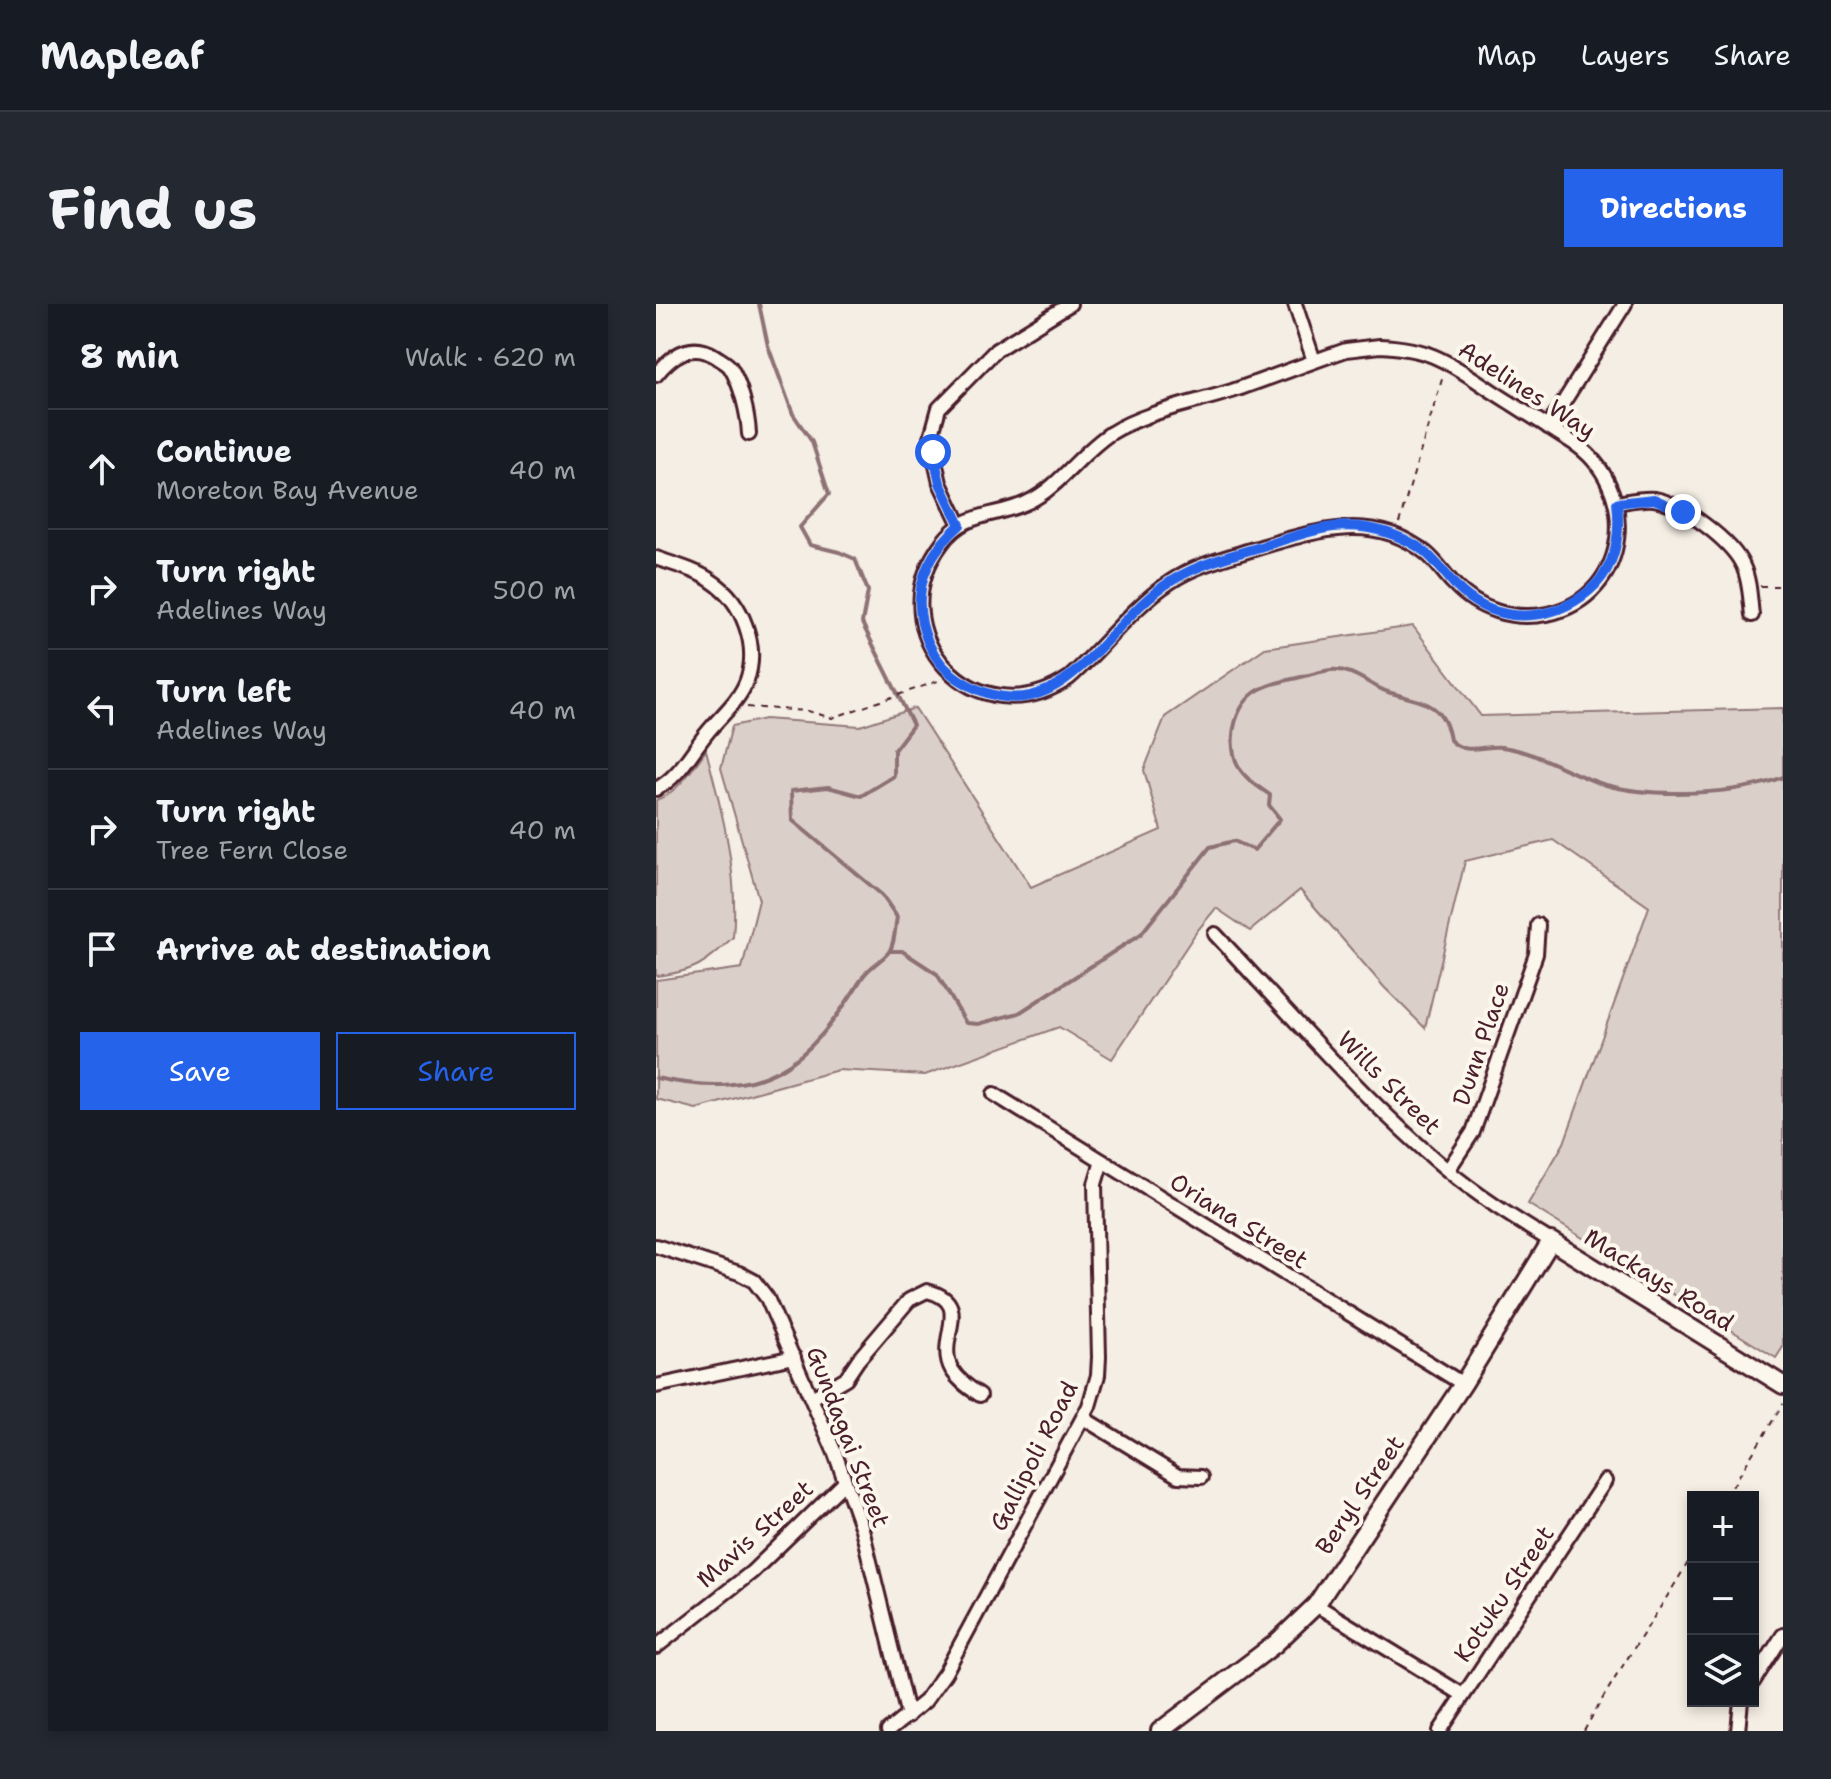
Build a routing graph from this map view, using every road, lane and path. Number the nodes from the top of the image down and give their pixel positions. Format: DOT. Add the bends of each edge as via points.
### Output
graph roads {
  1 [pos="1070,304"];
  2 [pos="1295,304"];
  3 [pos="1625,304"];
  4 [pos="1314,361"];
  5 [pos="1447,363"];
  6 [pos="656,375"];
  7 [pos="1548,427"];
  8 [pos="749,434"];
  9 [pos="1617,503"];
  10 [pos="960,525"];
  11 [pos="1395,535"];
  12 [pos="656,558"];
  13 [pos="1748,586"];
  14 [pos="1783,586"];
  15 [pos="1752,615"];
  16 [pos="953,676"];
  17 [pos="735,701"];
  18 [pos="656,789"];
  19 [pos="1538,925"];
  20 [pos="1215,934"];
  21 [pos="994,1094"];
  22 [pos="1102,1161"];
  23 [pos="1448,1170"];
  24 [pos="1551,1241"];
  25 [pos="656,1246"];
  26 [pos="794,1357"];
  27 [pos="1463,1384"];
  28 [pos="1783,1385"];
  29 [pos="656,1386"];
  30 [pos="980,1395"];
  31 [pos="812,1398"];
  32 [pos="1783,1404"];
  33 [pos="1083,1418"];
  34 [pos="1201,1477"];
  35 [pos="1605,1481"];
  36 [pos="845,1482"];
  37 [pos="1730,1491"];
  38 [pos="1688,1563"];
  39 [pos="1316,1605"];
  40 [pos="1783,1635"];
  41 [pos="656,1647"];
  42 [pos="1759,1673"];
  43 [pos="1463,1695"];
  44 [pos="1740,1707"];
  45 [pos="908,1716"];
  46 [pos="888,1731"];
  47 [pos="1160,1731"];
  48 [pos="1440,1731"];
  49 [pos="1584,1731"];
  50 [pos="1738,1731"];
  1 -- 10 [label="street" via="996,350 939,408 931,437 933,452 940,483"];
  2 -- 4 [label="street"];
  3 -- 7 [label="street"];
  4 -- 5 [label="street, Adelines Way" via="1380,346 1416,351"];
  4 -- 10 [label="street, Adelines Way" via="1121,428 1094,445 1040,495"];
  5 -- 7 [label="street, Adelines Way"];
  5 -- 11 [label="path"];
  6 -- 8 [label="street" via="684,350 705,350 729,366 748,414"];
  7 -- 9 [label="street, Adelines Way" via="1590,454"];
  9 -- 11 [label="street, Adelines Way" via="1618,539 1605,573 1567,607 1533,616 1496,612 1479,604 1423,550"];
  9 -- 13 [label="street" via="1654,499 1683,512 1729,545"];
  10 -- 16 [label="street, Adelines Way" via="932,556 920,595 924,634"];
  11 -- 16 [label="street, Adelines Way" via="1364,527 1332,527 1187,572 1153,595 1055,688 1016,697 991,694"];
  12 -- 17 [label="street" via="714,582 737,605 752,646 747,680"];
  13 -- 14 [label="path"];
  13 -- 15 [label="street"];
  16 -- 17 [label="path" via="832,718 808,711 750,708"];
  17 -- 18 [label="street" via="684,766"];
  19 -- 23 [label="street, Dunn Place" via="1536,954 1478,1118"];
  20 -- 23 [label="street, Wills Street" via="1380,1109"];
  21 -- 22 [label="street, Oriana Street"];
  22 -- 27 [label="street, Oriana Street"];
  22 -- 33 [label="street, Gallipoli Road" via="1095,1184 1099,1357 1094,1394"];
  23 -- 24 [label="street, Wills Street"];
  24 -- 27 [label="main road, Beryl Street"];
  24 -- 28 [label="main road, Mackays Road"];
  25 -- 26 [label="street, Gundagai Street" via="754,1281"];
  26 -- 29 [label="street"];
  26 -- 31 [label="street, Gundagai Street"];
  27 -- 39 [label="main road, Beryl Street"];
  30 -- 31 [label="street" via="960,1380 948,1359 950,1304 927,1291 909,1300 846,1378"];
  31 -- 36 [label="street, Gundagai Street"];
  32 -- 37 [label="path"];
  33 -- 34 [label="street" via="1178,1476"];
  33 -- 45 [label="street, Gallipoli Road" via="945,1673"];
  35 -- 43 [label="street, Kotuku Street"];
  36 -- 41 [label="street, Mavis Street" via="752,1572"];
  36 -- 45 [label="street, Gundagai Street" via="862,1529"];
  38 -- 49 [label="path"];
  39 -- 43 [label="street"];
  39 -- 47 [label="main road, Beryl Street" via="1275,1644"];
  40 -- 42 [label="street"];
  43 -- 48 [label="street, Kotuku Street"];
  44 -- 50 [label="street"];
  45 -- 46 [label="street, Gallipoli Road"];
}
